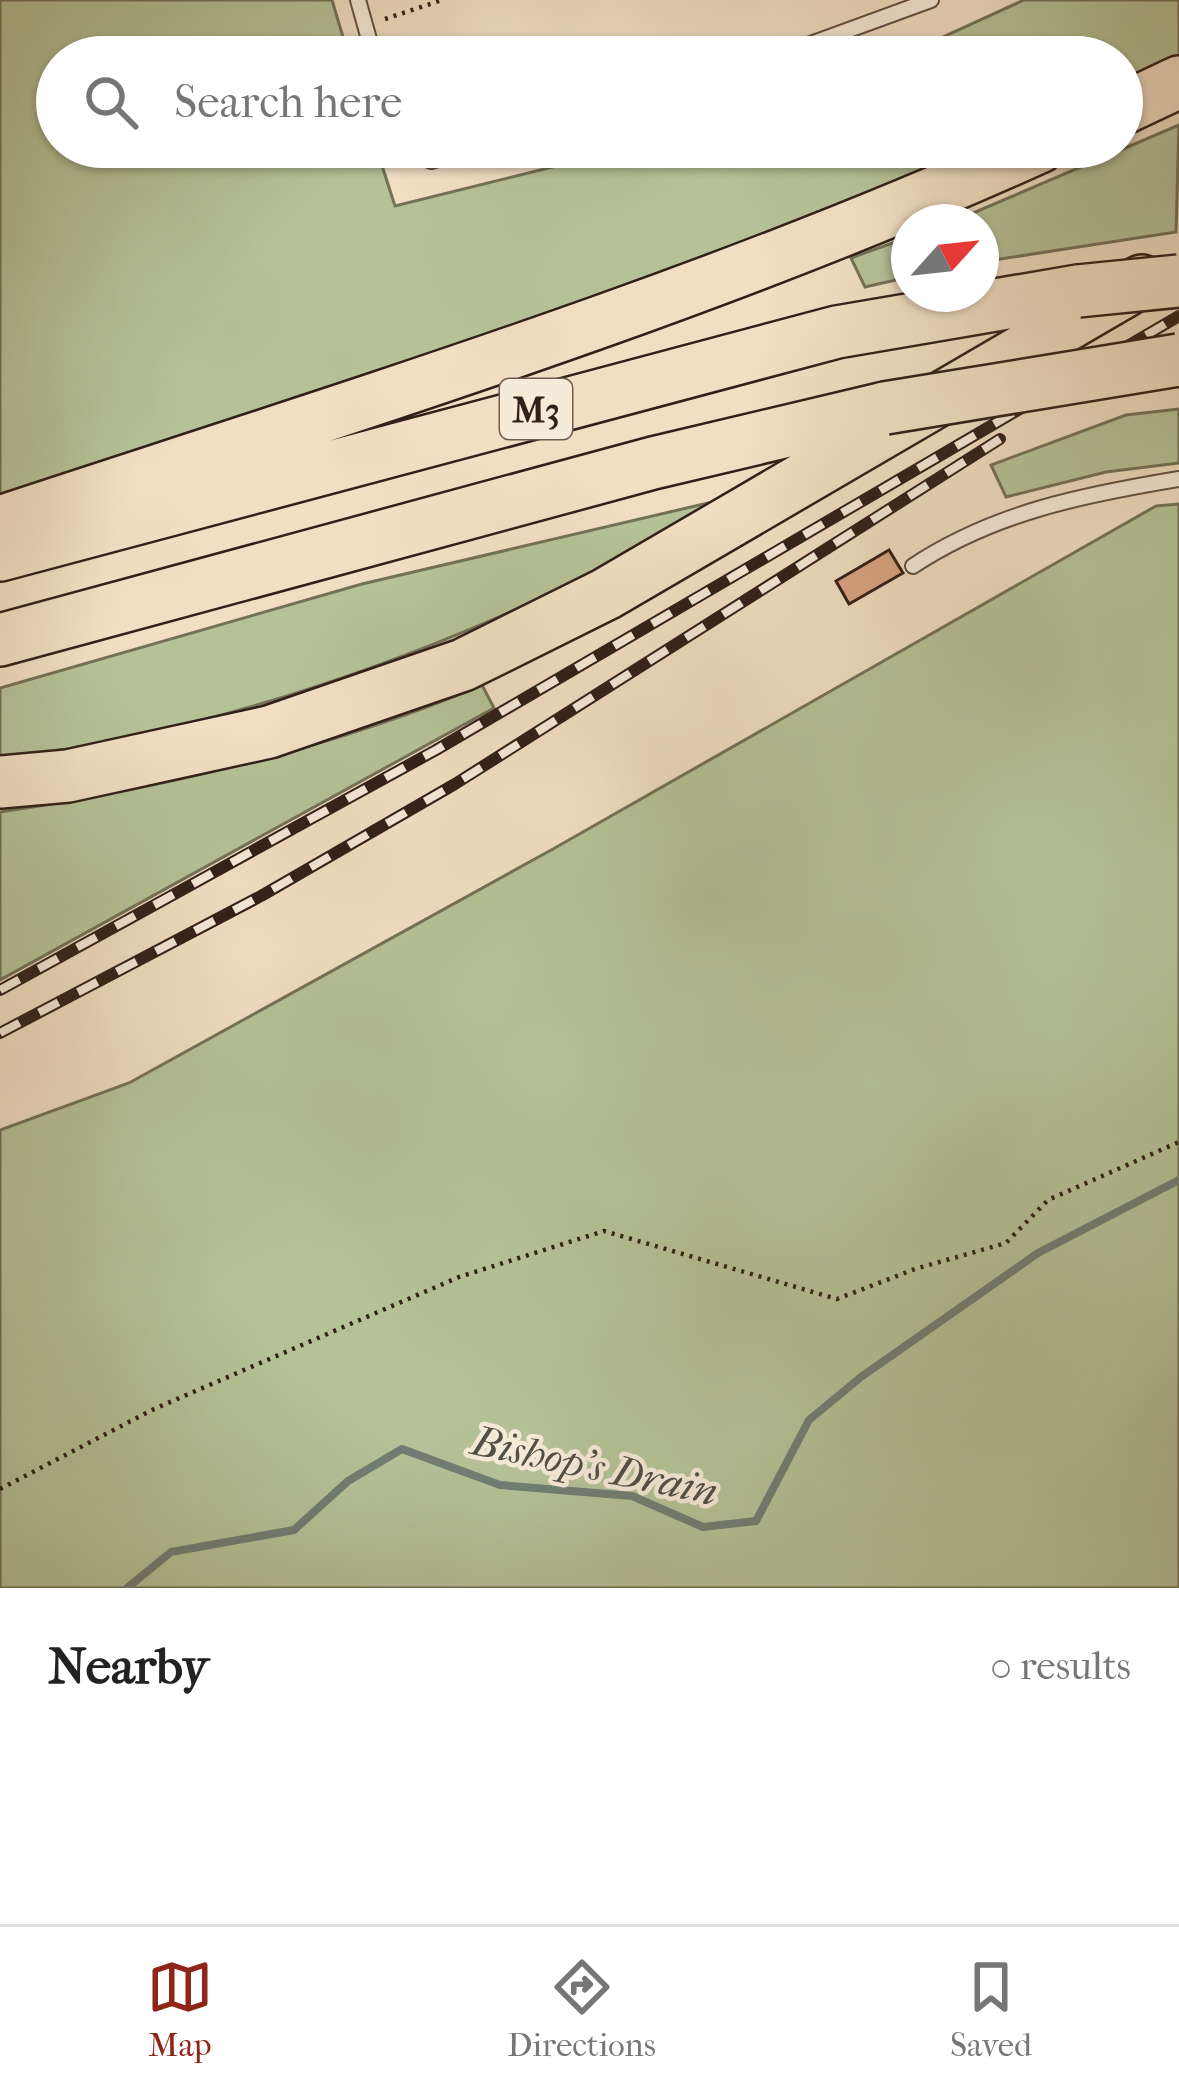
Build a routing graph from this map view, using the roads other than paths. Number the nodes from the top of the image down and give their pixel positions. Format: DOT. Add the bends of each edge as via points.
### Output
graph roads {
  1 [pos="358,0"];
  2 [pos="931,0"];
  3 [pos="368,36"];
  4 [pos="832,36"];
  5 [pos="1179,82"];
  6 [pos="1143,99"];
  7 [pos="991,168"];
  8 [pos="1179,260"];
  9 [pos="1179,280"];
  10 [pos="1179,360"];
  11 [pos="1179,479"];
  12 [pos="0,522"];
  13 [pos="0,555"];
  14 [pos="913,566"];
  15 [pos="0,640"];
  16 [pos="0,782"];
  1 -- 3 [label="lane"];
  2 -- 4 [label="lane"];
  5 -- 6 [label="highway"];
  7 -- 12 [label="highway, M3" via="558,336"];
  8 -- 16 [label="highway" via="606,594 463,665 269,732 68,776"];
  9 -- 13 [label="highway, M3, bridge" via="837,332"];
  10 -- 15 [label="highway, M3, bridge" via="885,408 673,458"];
  11 -- 14 [label="lane" via="1007,515"];
}
